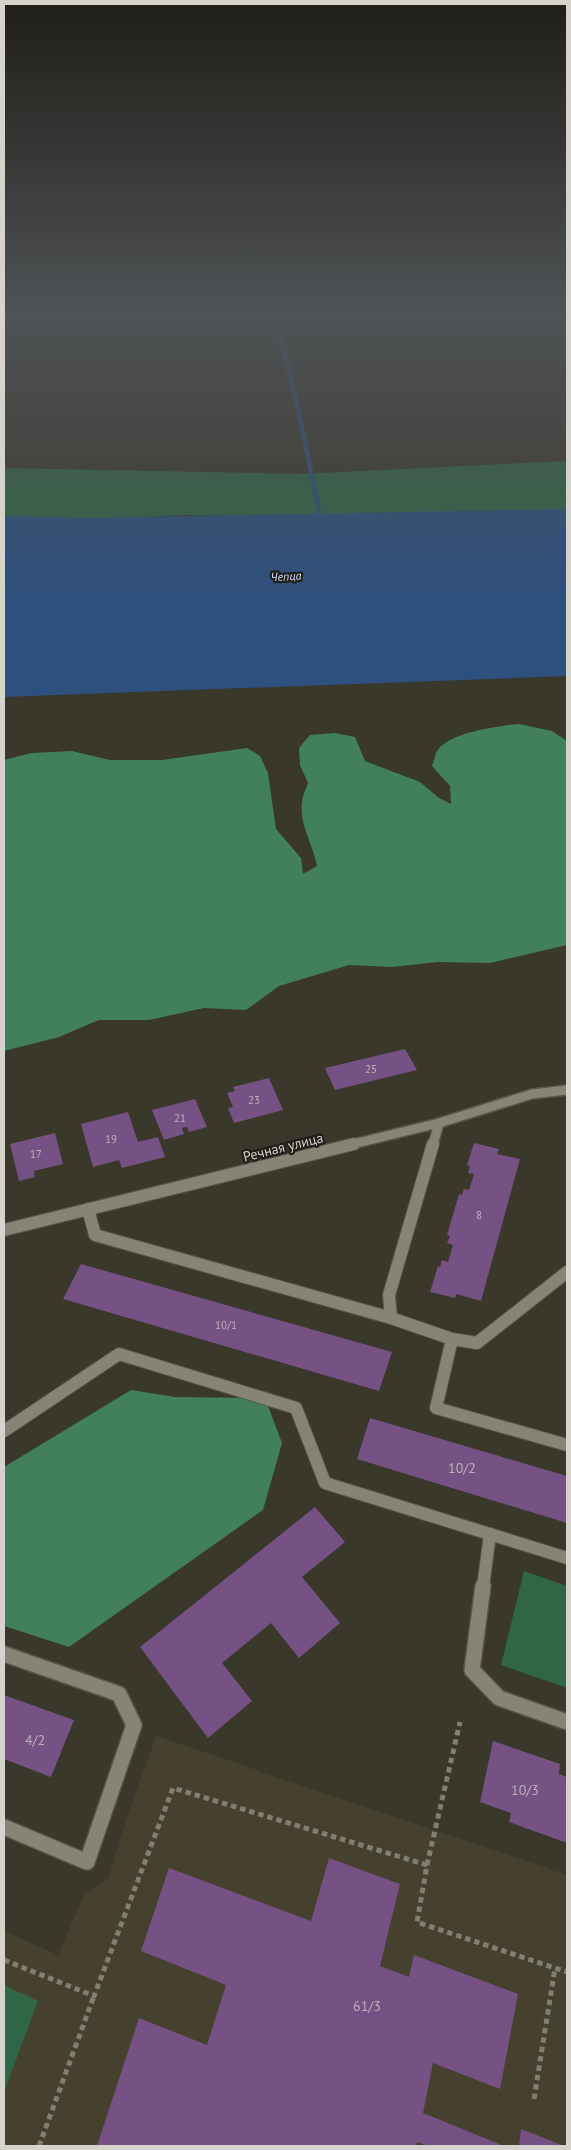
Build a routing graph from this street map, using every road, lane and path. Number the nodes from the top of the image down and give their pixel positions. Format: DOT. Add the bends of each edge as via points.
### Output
graph roads {
  1 [pos="567,1090"];
  2 [pos="439,1123"];
  3 [pos="88,1209"];
  4 [pos="4,1230"];
  5 [pos="567,1272"];
  6 [pos="391,1318"];
  7 [pos="452,1339"];
  8 [pos="4,1431"];
  9 [pos="567,1445"];
  10 [pos="490,1534"];
  11 [pos="567,1558"];
  12 [pos="4,1654"];
  13 [pos="460,1722"];
  14 [pos="567,1722"];
  15 [pos="4,1827"];
  16 [pos="427,1866"];
  17 [pos="4,1960"];
  18 [pos="555,1968"];
  19 [pos="567,1972"];
  20 [pos="94,1996"];
  21 [pos="534,2100"];
  22 [pos="39,2146"];
  1 -- 2 [label="street, Речная улица" via="532,1094"];
  2 -- 3 [label="street, Речная улица"];
  2 -- 6 [label="street" via="389,1295"];
  3 -- 4 [label="street, Речная улица"];
  3 -- 6 [label="street" via="95,1235"];
  5 -- 7 [label="street" via="477,1343"];
  6 -- 7 [label="street"];
  7 -- 9 [label="street" via="436,1408"];
  8 -- 10 [label="street" via="119,1354 296,1408 325,1483"];
  10 -- 11 [label="street"];
  10 -- 14 [label="street" via="472,1670 499,1698"];
  12 -- 15 [label="street" via="119,1694 134,1724 87,1862"];
  13 -- 16 [label="path"];
  16 -- 18 [label="path" via="417,1922"];
  16 -- 20 [label="path" via="173,1788"];
  17 -- 20 [label="path"];
  18 -- 19 [label="path"];
  18 -- 21 [label="path"];
  20 -- 22 [label="path"];
}
